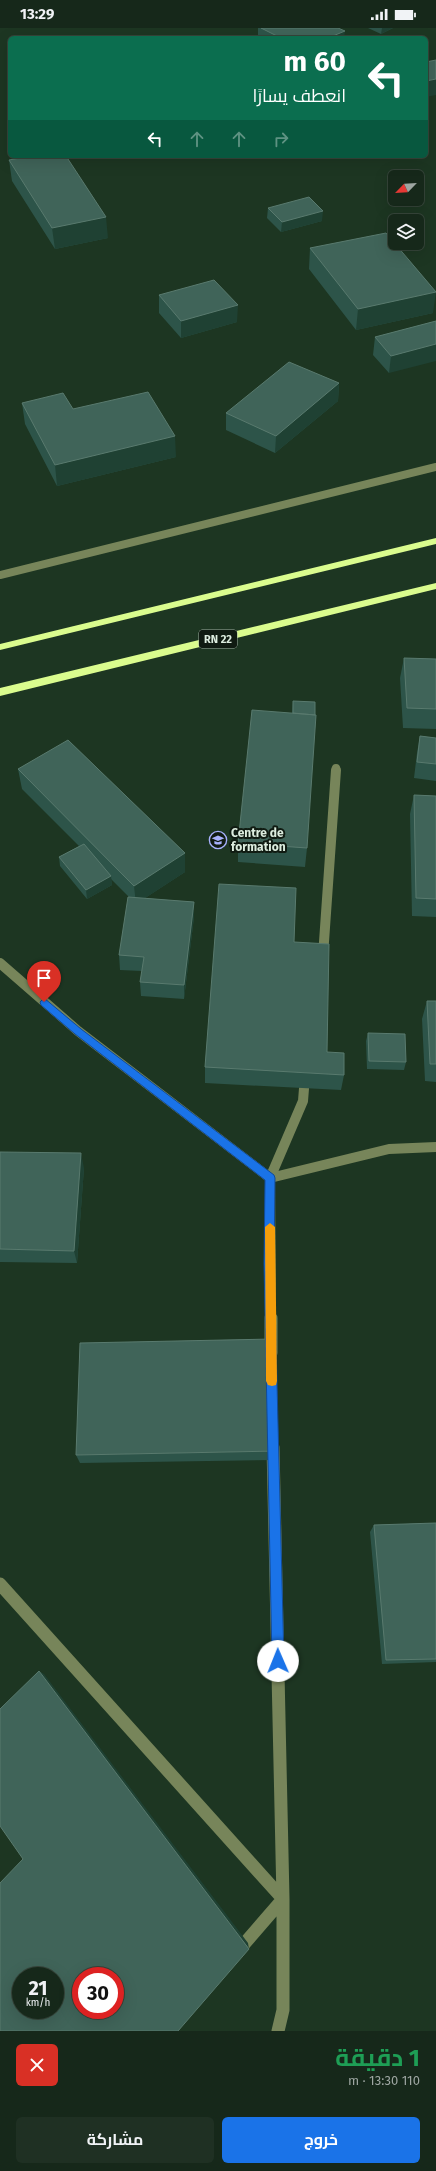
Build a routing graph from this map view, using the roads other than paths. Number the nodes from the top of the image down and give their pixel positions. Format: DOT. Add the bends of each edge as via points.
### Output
graph roads {
  1 [pos="436,467"];
  2 [pos="436,541"];
  3 [pos="0,575"];
  4 [pos="436,586"];
  5 [pos="0,647"];
  6 [pos="0,692"];
  7 [pos="336,768"];
  8 [pos="0,963"];
  9 [pos="320,968"];
  10 [pos="306,1064"];
  11 [pos="436,1147"];
  12 [pos="270,1178"];
  13 [pos="272,1368"];
  14 [pos="273,1431"];
  15 [pos="0,1584"];
  16 [pos="283,1899"];
  17 [pos="231,1959"];
  18 [pos="278,2031"];
  1 -- 3 [label="street"];
  2 -- 5 [label="highway"];
  4 -- 6 [label="highway, RN 22"];
  7 -- 9 [label="street"];
  8 -- 12 [label="street" via="78,1032"];
  10 -- 12 [label="street" via="303,1101"];
  11 -- 12 [label="street" via="389,1149"];
  12 -- 13 [label="street"];
  14 -- 16 [label="street"];
  15 -- 16 [label="street"];
  16 -- 17 [label="street"];
  16 -- 18 [label="street" via="283,2010"];
}
